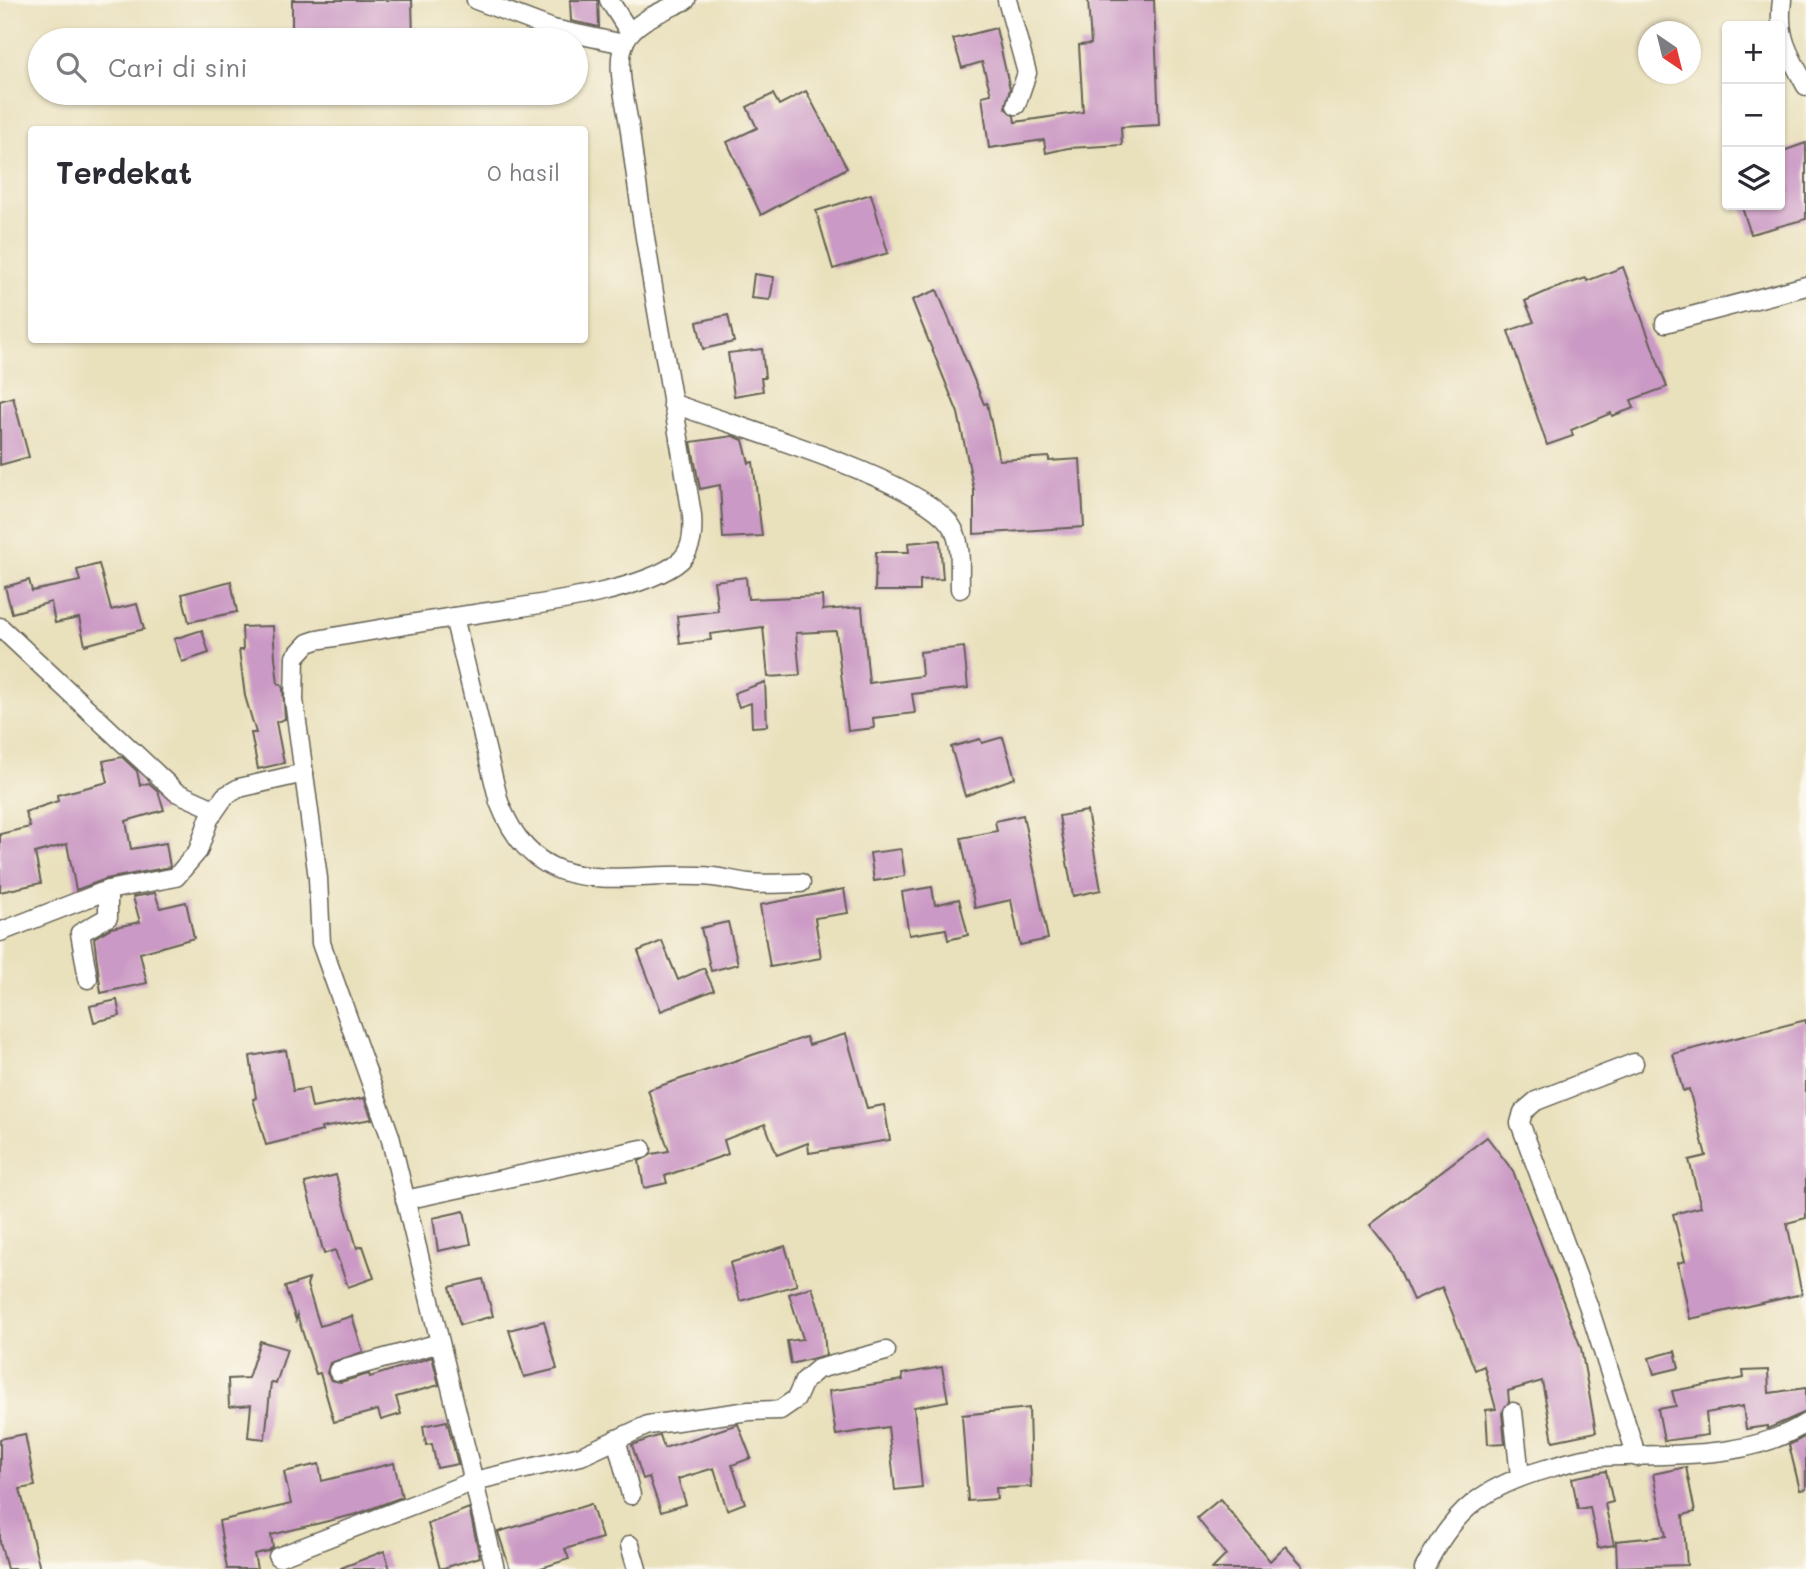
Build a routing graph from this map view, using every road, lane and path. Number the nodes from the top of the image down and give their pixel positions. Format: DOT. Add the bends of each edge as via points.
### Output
graph roads {
  1 [pos="476,0"];
  2 [pos="609,0"];
  3 [pos="685,0"];
  4 [pos="1007,0"];
  5 [pos="1782,0"];
  6 [pos="550,28"];
  7 [pos="588,33"];
  8 [pos="627,38"];
  9 [pos="1806,86"];
  10 [pos="1016,105"];
  11 [pos="1806,286"];
  12 [pos="1665,323"];
  13 [pos="672,403"];
  14 [pos="960,589"];
  15 [pos="454,617"];
  16 [pos="1,632"];
  17 [pos="304,772"];
  18 [pos="214,809"];
  19 [pos="802,883"];
  20 [pos="108,890"];
  21 [pos="1,930"];
  22 [pos="88,979"];
  23 [pos="1634,1063"];
  24 [pos="642,1149"];
  25 [pos="405,1200"];
  26 [pos="440,1343"];
  27 [pos="886,1351"];
  28 [pos="338,1371"];
  29 [pos="1513,1412"];
  30 [pos="1806,1423"];
  31 [pos="616,1439"];
  32 [pos="1637,1457"];
  33 [pos="1520,1476"];
  34 [pos="474,1481"];
  35 [pos="631,1495"];
  36 [pos="630,1545"];
  37 [pos="278,1558"];
  38 [pos="495,1569"];
  39 [pos="637,1569"];
  40 [pos="1424,1569"];
  1 -- 6 [label="street"];
  2 -- 8 [label="street"];
  3 -- 8 [label="street" via="649,18"];
  4 -- 10 [label="street" via="1027,73"];
  5 -- 9 [label="street" via="1784,48"];
  7 -- 8 [label="street"];
  8 -- 13 [label="street" via="622,66"];
  11 -- 12 [label="street"];
  13 -- 14 [label="street" via="882,478 933,507 958,538"];
  13 -- 15 [label="street" via="692,515 693,533 683,558 644,581 553,602"];
  15 -- 17 [label="street" via="317,640 299,651 294,700"];
  15 -- 19 [label="street" via="499,802 507,824 534,856 582,877 697,875 747,883"];
  16 -- 18 [label="street" via="176,792"];
  17 -- 18 [label="street" via="239,788"];
  17 -- 25 [label="street" via="323,951 372,1081"];
  18 -- 20 [label="street" via="198,851 176,877"];
  20 -- 21 [label="street"];
  20 -- 22 [label="street" via="108,916 80,933"];
  23 -- 32 [label="street" via="1536,1101 1523,1112 1520,1123 1588,1305"];
  24 -- 25 [label="street"];
  25 -- 26 [label="street"];
  26 -- 28 [label="street"];
  26 -- 34 [label="street"];
  27 -- 31 [label="street" via="818,1369 804,1381 796,1399 780,1410 648,1425"];
  29 -- 33 [label="street"];
  30 -- 32 [label="street" via="1774,1439 1718,1452"];
  31 -- 34 [label="street" via="581,1456"];
  31 -- 35 [label="street"];
  32 -- 33 [label="street" via="1597,1457"];
  33 -- 40 [label="street" via="1478,1497 1458,1515"];
  34 -- 37 [label="street"];
  34 -- 38 [label="street"];
  36 -- 39 [label="street"];
}
